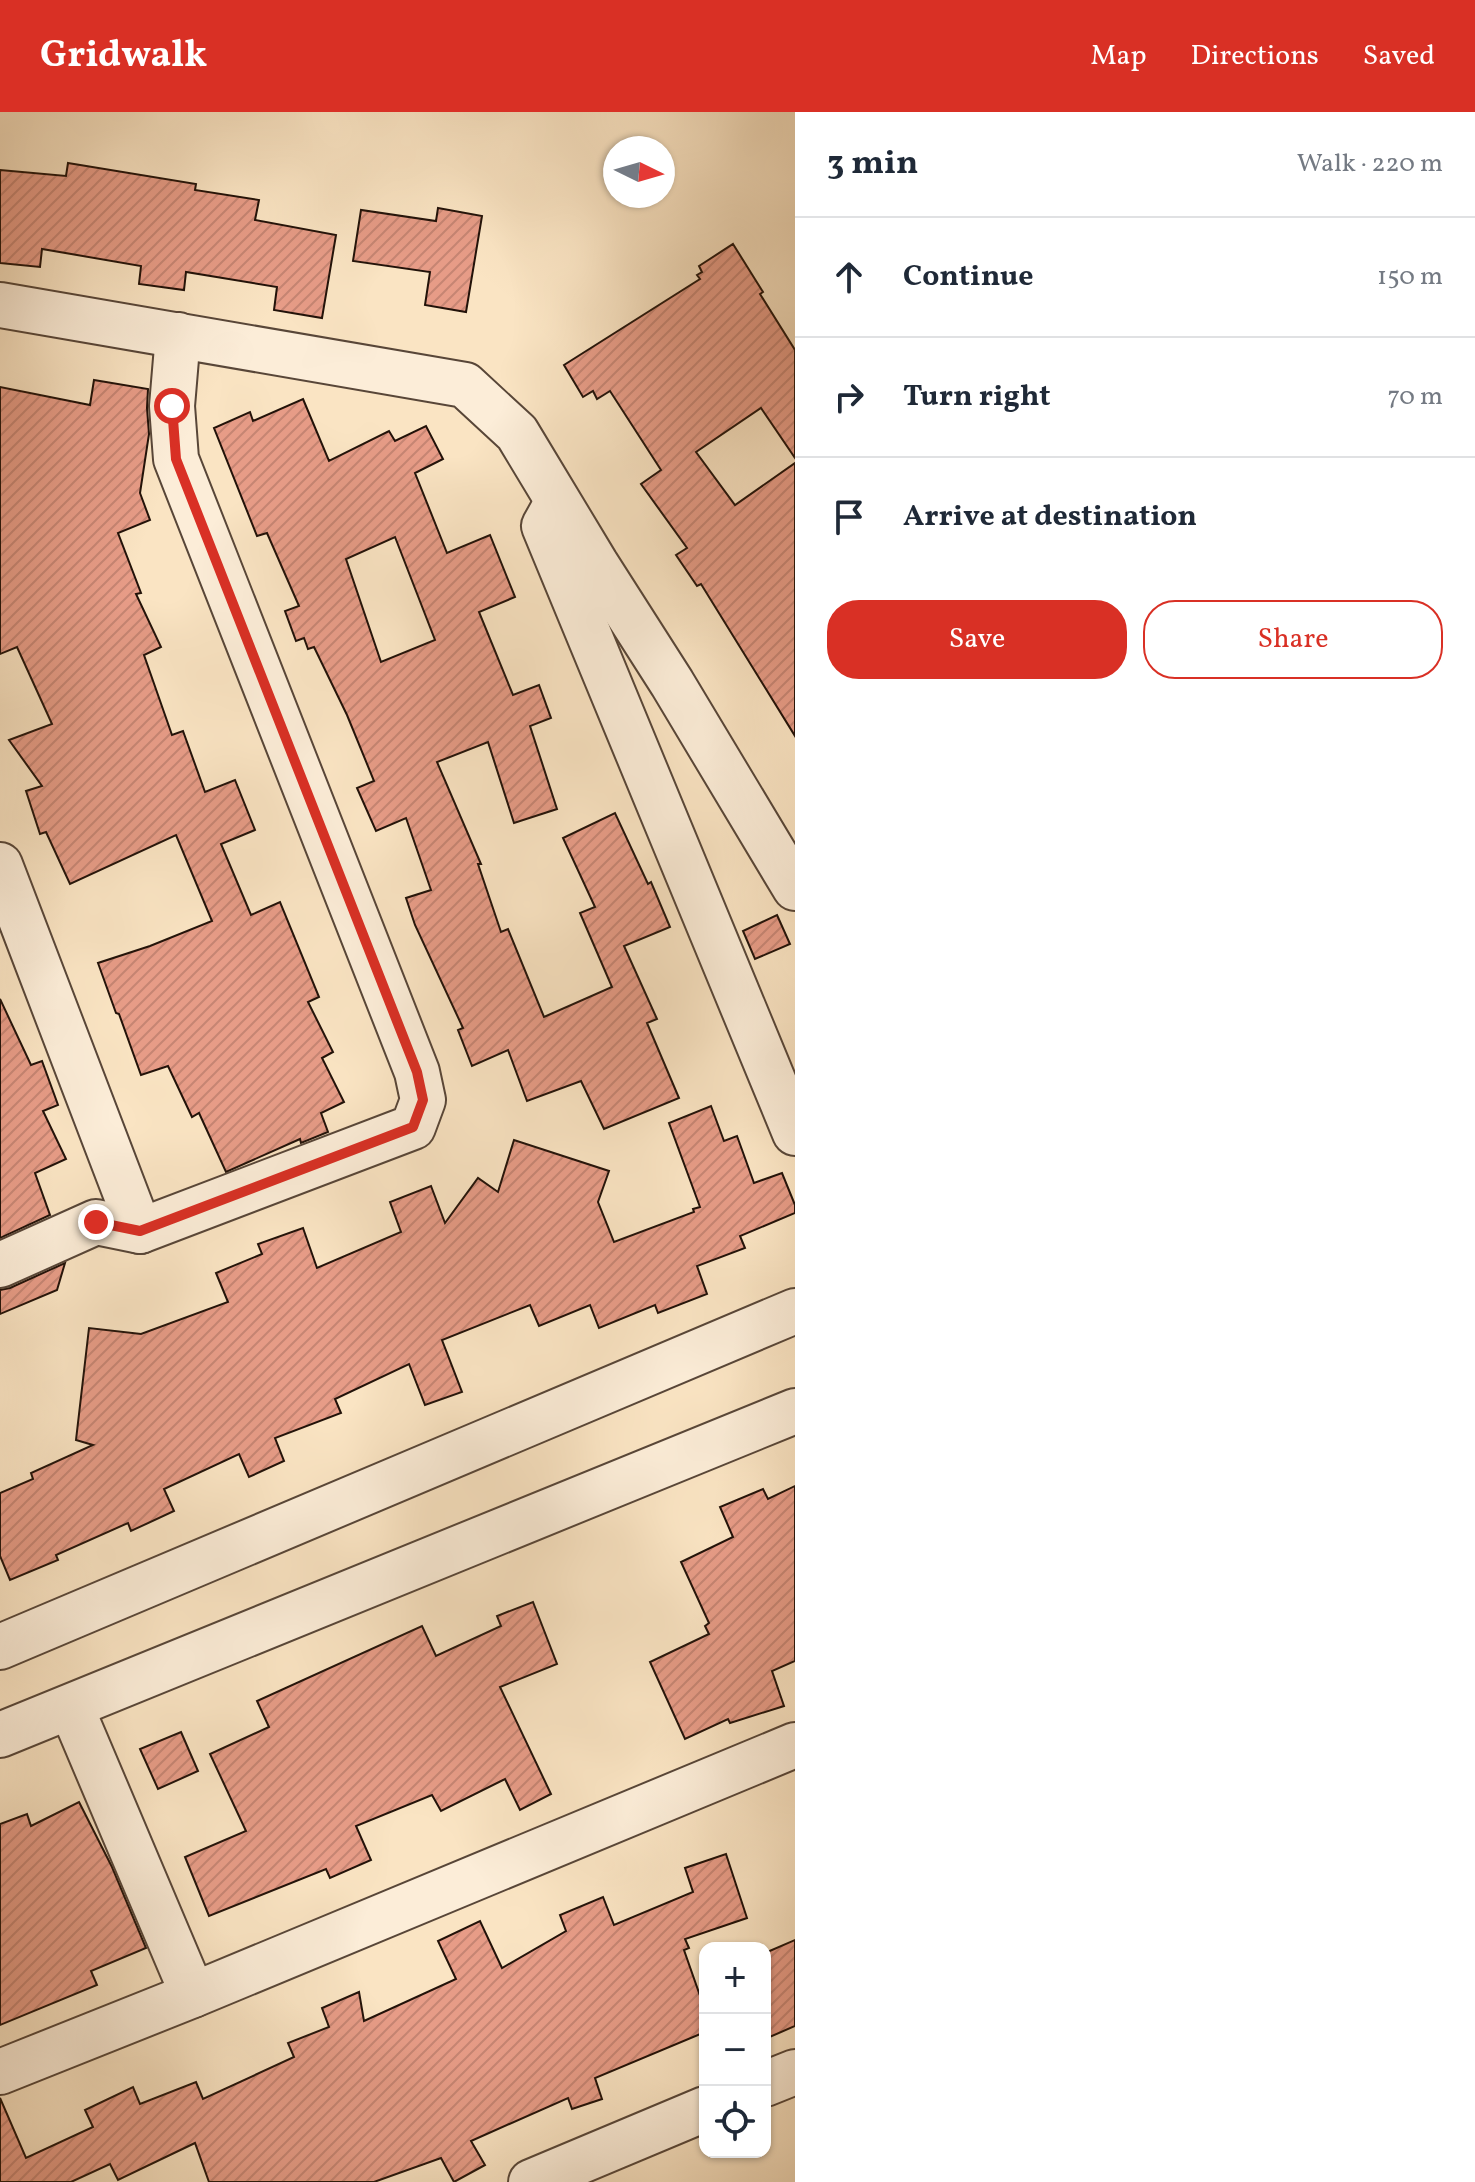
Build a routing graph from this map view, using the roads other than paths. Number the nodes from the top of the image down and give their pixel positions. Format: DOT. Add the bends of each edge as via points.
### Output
graph roads {
  1 [pos="0,305"];
  2 [pos="178,335"];
  3 [pos="558,500"];
  4 [pos="0,865"];
  5 [pos="795,888"];
  6 [pos="795,1133"];
  7 [pos="140,1231"];
  8 [pos="0,1265"];
  9 [pos="795,1311"];
  10 [pos="795,1411"];
  11 [pos="0,1647"];
  12 [pos="71,1707"];
  13 [pos="0,1735"];
  14 [pos="795,1745"];
  15 [pos="193,1995"];
  16 [pos="0,2072"];
  17 [pos="795,2072"];
  18 [pos="771,2082"];
  19 [pos="699,2112"];
  20 [pos="531,2182"];
  1 -- 2 [label="street"];
  2 -- 3 [label="street" via="465,385 517,433"];
  2 -- 7 [label="street" via="172,406 176,459 417,1072 423,1100 413,1127"];
  3 -- 5 [label="street"];
  3 -- 6 [label="street" via="544,526"];
  4 -- 7 [label="street"];
  7 -- 8 [label="street" via="96,1222"];
  9 -- 11 [label="street"];
  10 -- 12 [label="street"];
  12 -- 13 [label="street"];
  12 -- 15 [label="street"];
  14 -- 15 [label="street"];
  15 -- 16 [label="street"];
  17 -- 18 [label="street"];
  19 -- 20 [label="street"];
}
